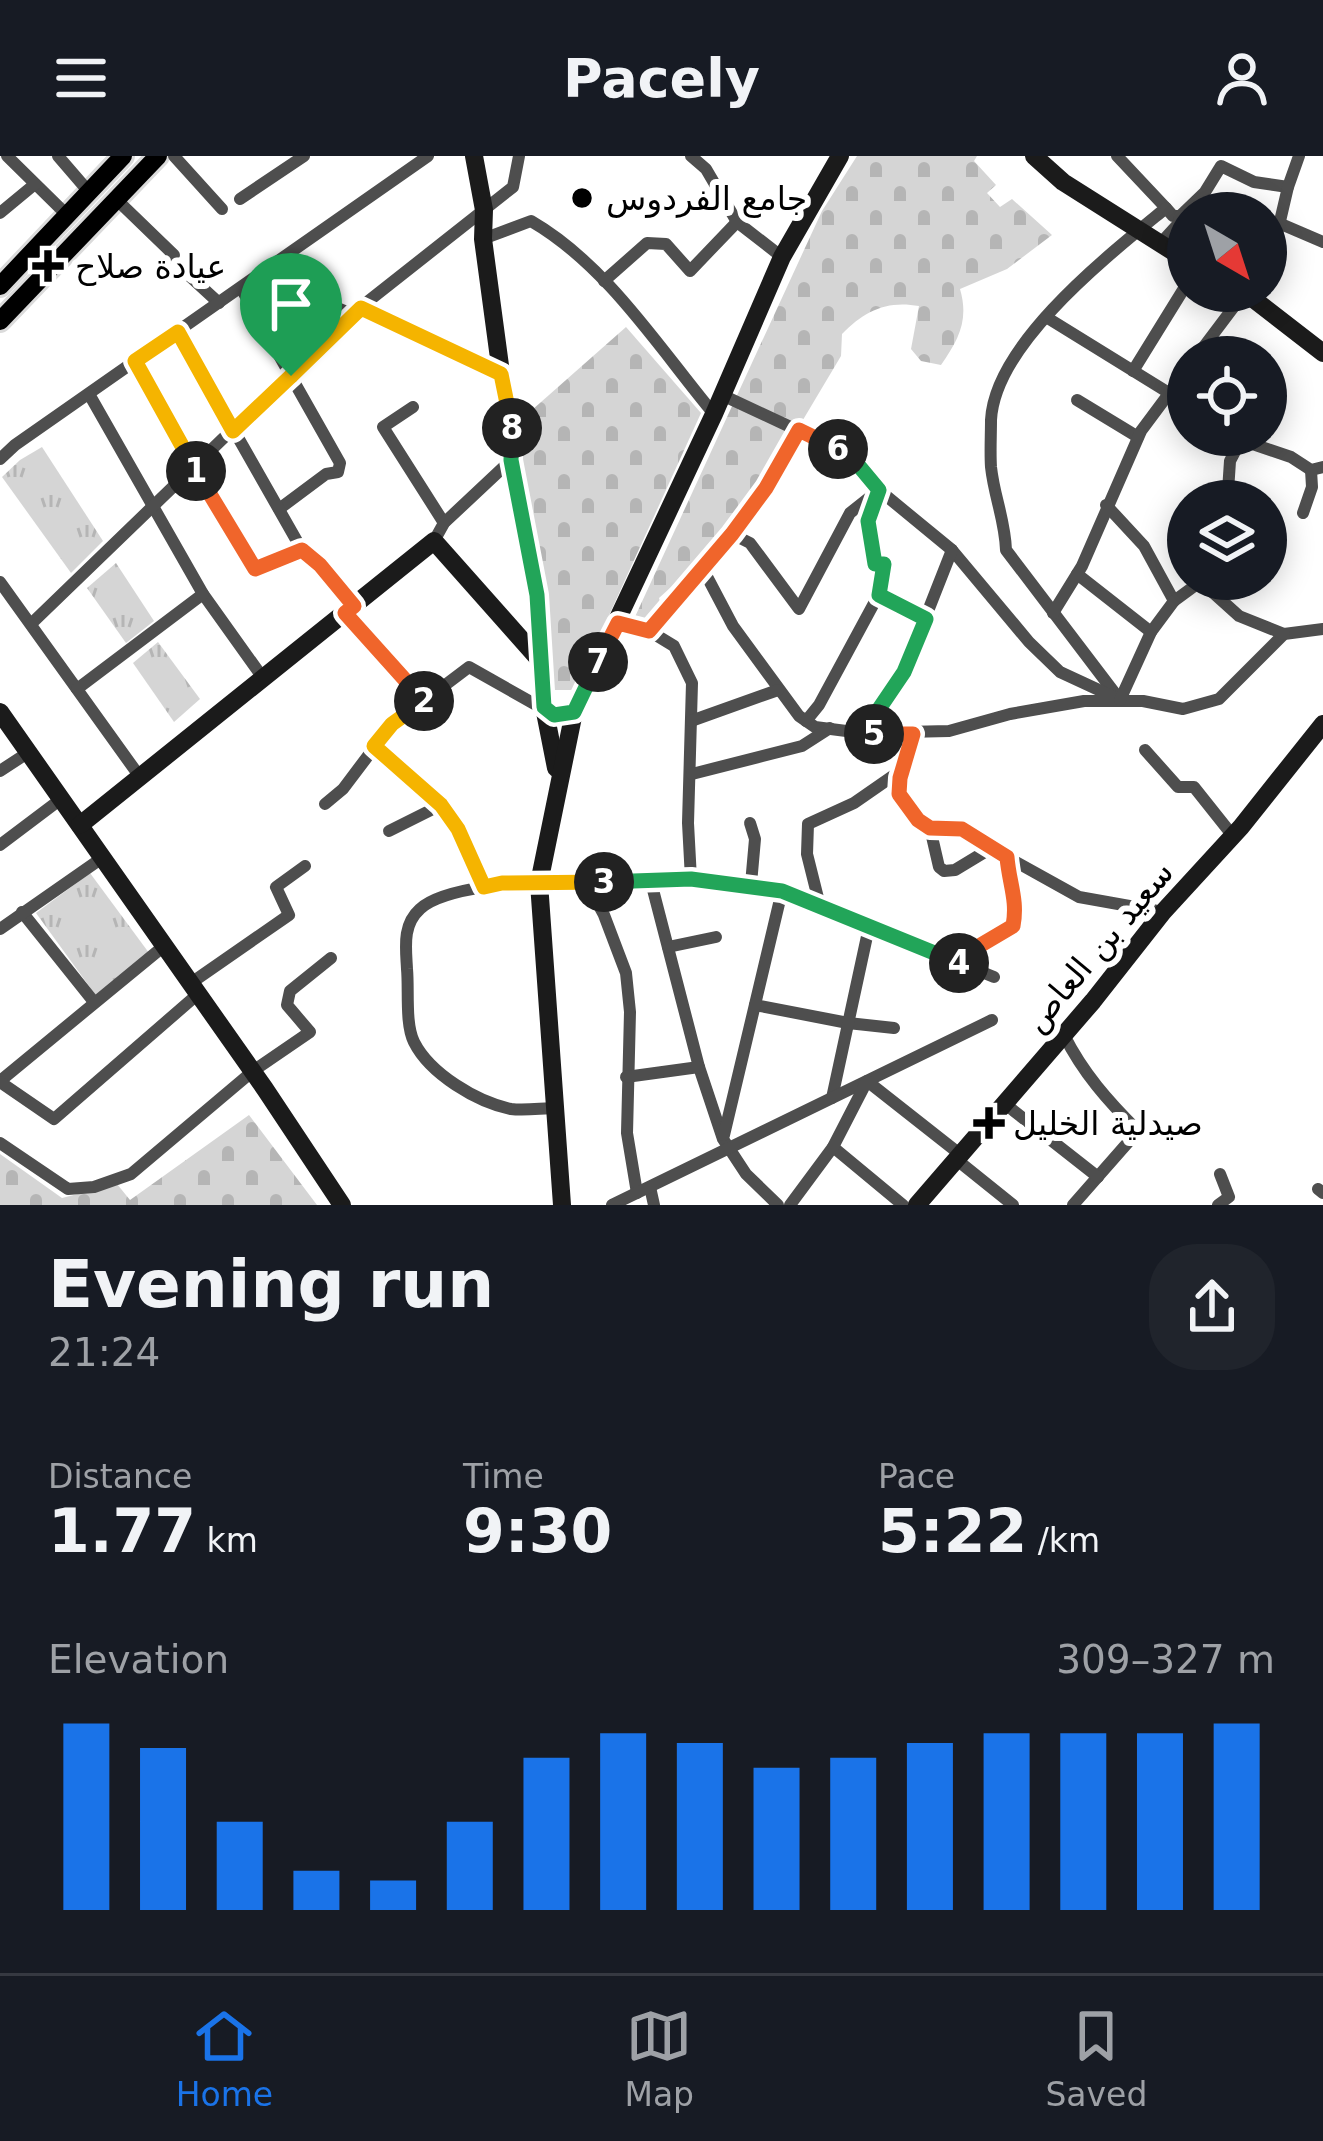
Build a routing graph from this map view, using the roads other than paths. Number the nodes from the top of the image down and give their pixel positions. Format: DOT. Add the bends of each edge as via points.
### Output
graph roads {
  1 [pos="7,156"];
  2 [pos="58,156"];
  3 [pos="123,156"];
  4 [pos="158,156"];
  5 [pos="175,156"];
  6 [pos="304,156"];
  7 [pos="428,156"];
  8 [pos="474,156"];
  9 [pos="519,156"];
  10 [pos="692,156"];
  11 [pos="840,156"];
  12 [pos="1034,156"];
  13 [pos="1117,156"];
  14 [pos="1238,156"];
  15 [pos="1299,156"];
  16 [pos="1231,171"];
  17 [pos="35,184"];
  18 [pos="1288,187"];
  19 [pos="89,192"];
  20 [pos="1205,192"];
  21 [pos="1287,192"];
  22 [pos="116,199"];
  23 [pos="240,199"];
  24 [pos="222,208"];
  25 [pos="1166,208"];
  26 [pos="484,210"];
  27 [pos="0,213"];
  28 [pos="67,215"];
  29 [pos="737,222"];
  30 [pos="1287,227"];
  31 [pos="1137,232"];
  32 [pos="1167,237"];
  33 [pos="484,238"];
  34 [pos="1323,242"];
  35 [pos="1160,245"];
  36 [pos="1167,249"];
  37 [pos="782,256"];
  38 [pos="257,275"];
  39 [pos="604,281"];
  40 [pos="0,286"];
  41 [pos="241,288"];
  42 [pos="219,303"];
  43 [pos="357,311"];
  44 [pos="1169,312"];
  45 [pos="1237,312"];
  46 [pos="1275,312"];
  47 [pos="1046,317"];
  48 [pos="0,321"];
  49 [pos="178,332"];
  50 [pos="1215,336"];
  51 [pos="1323,352"];
  52 [pos="135,361"];
  53 [pos="1133,371"];
  54 [pos="501,374"];
  55 [pos="291,376"];
  56 [pos="1167,392"];
  57 [pos="88,394"];
  58 [pos="722,395"];
  59 [pos="1167,396"];
  60 [pos="1077,400"];
  61 [pos="413,407"];
  62 [pos="714,414"];
  63 [pos="799,430"];
  64 [pos="233,431"];
  65 [pos="1138,437"];
  66 [pos="1287,456"];
  67 [pos="0,459"];
  68 [pos="511,460"];
  69 [pos="194,467"];
  70 [pos="1317,469"];
  71 [pos="879,490"];
  72 [pos="1106,506"];
  73 [pos="152,508"];
  74 [pos="279,509"];
  75 [pos="1303,514"];
  76 [pos="444,523"];
  77 [pos="732,534"];
  78 [pos="434,541"];
  79 [pos="302,550"];
  80 [pos="952,550"];
  81 [pos="703,569"];
  82 [pos="1077,574"];
  83 [pos="0,582"];
  84 [pos="203,594"];
  85 [pos="879,595"];
  86 [pos="1222,600"];
  87 [pos="1174,601"];
  88 [pos="349,610"];
  89 [pos="1053,613"];
  90 [pos="926,619"];
  91 [pos="618,623"];
  92 [pos="31,624"];
  93 [pos="1323,629"];
  94 [pos="649,631"];
  95 [pos="1151,632"];
  96 [pos="1284,634"];
  97 [pos="544,665"];
  98 [pos="263,678"];
  99 [pos="77,689"];
  100 [pos="778,690"];
  101 [pos="1120,700"];
  102 [pos="424,701"];
  103 [pos="544,707"];
  104 [pos="0,712"];
  105 [pos="574,712"];
  106 [pos="691,721"];
  107 [pos="806,721"];
  108 [pos="1323,724"];
  109 [pos="831,728"];
  110 [pos="862,734"];
  111 [pos="913,734"];
  112 [pos="374,746"];
  113 [pos="1145,750"];
  114 [pos="28,752"];
  115 [pos="903,769"];
  116 [pos="0,771"];
  117 [pos="692,774"];
  118 [pos="140,777"];
  119 [pos="558,777"];
  120 [pos="61,799"];
  121 [pos="325,804"];
  122 [pos="441,805"];
  123 [pos="749,823"];
  124 [pos="80,825"];
  125 [pos="930,828"];
  126 [pos="389,830"];
  127 [pos="1233,836"];
  128 [pos="0,844"];
  129 [pos="993,848"];
  130 [pos="102,857"];
  131 [pos="1007,857"];
  132 [pos="305,866"];
  133 [pos="691,879"];
  134 [pos="586,882"];
  135 [pos="651,882"];
  136 [pos="538,883"];
  137 [pos="751,884"];
  138 [pos="484,887"];
  139 [pos="782,891"];
  140 [pos="820,906"];
  141 [pos="22,912"];
  142 [pos="1162,912"];
  143 [pos="868,928"];
  144 [pos="0,929"];
  145 [pos="716,937"];
  146 [pos="164,946"];
  147 [pos="668,946"];
  148 [pos="331,958"];
  149 [pos="960,963"];
  150 [pos="994,976"];
  151 [pos="195,988"];
  152 [pos="94,1002"];
  153 [pos="755,1005"];
  154 [pos="992,1021"];
  155 [pos="848,1024"];
  156 [pos="894,1028"];
  157 [pos="1064,1035"];
  158 [pos="699,1067"];
  159 [pos="253,1071"];
  160 [pos="626,1077"];
  161 [pos="867,1081"];
  162 [pos="0,1082"];
  163 [pos="832,1098"];
  164 [pos="1005,1104"];
  165 [pos="556,1108"];
  166 [pos="0,1143"];
  167 [pos="725,1144"];
  168 [pos="833,1148"];
  169 [pos="959,1157"];
  170 [pos="1220,1174"];
  171 [pos="1098,1177"];
  172 [pos="635,1196"];
  173 [pos="342,1205"];
  174 [pos="562,1205"];
  175 [pos="612,1205"];
  176 [pos="654,1205"];
  177 [pos="778,1205"];
  178 [pos="790,1205"];
  179 [pos="904,1205"];
  180 [pos="917,1205"];
  181 [pos="1013,1205"];
  182 [pos="1073,1205"];
  183 [pos="1218,1205"];
  1 -- 17 [label="street"];
  2 -- 19 [label="street"];
  3 -- 19 [label="main road"];
  4 -- 22 [label="main road"];
  5 -- 24 [label="street"];
  6 -- 23 [label="street"];
  7 -- 38 [label="street"];
  8 -- 26 [label="main road"];
  9 -- 26 [label="street" via="512,187"];
  10 -- 29 [label="street"];
  11 -- 37 [label="main road"];
  12 -- 31 [label="main road"];
  13 -- 25 [label="street"];
  14 -- 16 [label="street"];
  15 -- 18 [label="street"];
  16 -- 18 [label="street"];
  16 -- 20 [label="street" via="1221,166"];
  17 -- 27 [label="street"];
  17 -- 28 [label="street"];
  18 -- 21 [label="street"];
  19 -- 28 [label="main road"];
  22 -- 42 [label="street"];
  22 -- 48 [label="main road"];
  25 -- 31 [label="street"];
  26 -- 33 [label="main road"];
  26 -- 43 [label="street"];
  28 -- 40 [label="main road"];
  29 -- 37 [label="street"];
  29 -- 39 [label="street" via="690,271 667,244 647,243"];
  30 -- 34 [label="street"];
  31 -- 35 [label="main road"];
  31 -- 47 [label="street"];
  32 -- 35 [label="street"];
  33 -- 39 [label="street" via="532,220"];
  33 -- 54 [label="main road"];
  35 -- 36 [label="main road"];
  37 -- 58 [label="main road"];
  38 -- 41 [label="street"];
  38 -- 43 [label="street"];
  39 -- 62 [label="street"];
  41 -- 42 [label="street"];
  41 -- 55 [label="street"];
  42 -- 49 [label="street"];
  43 -- 54 [label="street"];
  43 -- 55 [label="street"];
  44 -- 53 [label="street"];
  45 -- 50 [label="street"];
  46 -- 51 [label="main road"];
  47 -- 53 [label="street"];
  47 -- 89 [label="street" via="1002,375 991,414 991,469 1006,550"];
  49 -- 52 [label="street"];
  49 -- 64 [label="street"];
  52 -- 57 [label="street"];
  52 -- 69 [label="street"];
  53 -- 56 [label="street"];
  54 -- 68 [label="main road"];
  55 -- 64 [label="street"];
  55 -- 74 [label="street" via="340,463"];
  57 -- 67 [label="street"];
  57 -- 73 [label="street"];
  58 -- 62 [label="main road"];
  58 -- 63 [label="street"];
  59 -- 65 [label="street"];
  60 -- 65 [label="street"];
  61 -- 76 [label="street" via="383,427"];
  62 -- 91 [label="main road"];
  63 -- 71 [label="street" via="849,454"];
  63 -- 77 [label="street"];
  64 -- 69 [label="street"];
  64 -- 74 [label="street"];
  65 -- 72 [label="street"];
  66 -- 70 [label="street"];
  68 -- 76 [label="street"];
  68 -- 97 [label="main road"];
  69 -- 73 [label="street"];
  69 -- 79 [label="street" via="255,569"];
  70 -- 75 [label="street"];
  71 -- 77 [label="street" via="850,513 799,609 750,542"];
  71 -- 80 [label="street"];
  71 -- 85 [label="street" via="868,521 875,564 884,564"];
  72 -- 82 [label="street"];
  72 -- 87 [label="street" via="1144,546"];
  73 -- 84 [label="street"];
  73 -- 92 [label="street"];
  74 -- 79 [label="street"];
  76 -- 78 [label="street"];
  77 -- 81 [label="street"];
  78 -- 88 [label="main road"];
  78 -- 97 [label="main road"];
  79 -- 88 [label="street"];
  80 -- 90 [label="street"];
  80 -- 101 [label="street" via="1060,672"];
  81 -- 94 [label="street"];
  81 -- 100 [label="street"];
  82 -- 89 [label="street"];
  82 -- 95 [label="street"];
  83 -- 92 [label="street"];
  84 -- 98 [label="street"];
  84 -- 99 [label="street"];
  85 -- 90 [label="street"];
  85 -- 107 [label="street"];
  86 -- 96 [label="street"];
  87 -- 95 [label="street"];
  88 -- 98 [label="main road"];
  88 -- 102 [label="street"];
  89 -- 101 [label="street"];
  90 -- 110 [label="street" via="904,672"];
  91 -- 94 [label="street"];
  91 -- 105 [label="main road"];
  92 -- 99 [label="street"];
  93 -- 96 [label="street"];
  94 -- 106 [label="street" via="674,646 692,683"];
  95 -- 101 [label="street"];
  96 -- 101 [label="street" via="1219,699 1184,709"];
  97 -- 103 [label="main road"];
  98 -- 118 [label="main road"];
  99 -- 118 [label="street"];
  100 -- 106 [label="street"];
  100 -- 107 [label="street"];
  101 -- 111 [label="street"];
  102 -- 103 [label="street" via="469,667"];
  102 -- 112 [label="street"];
  103 -- 105 [label="street" via="554,715"];
  103 -- 119 [label="main road"];
  104 -- 114 [label="main road"];
  105 -- 119 [label="main road"];
  106 -- 117 [label="street"];
  107 -- 109 [label="street"];
  108 -- 127 [label="main road, سعيد بن العاص"];
  109 -- 110 [label="street"];
  109 -- 117 [label="street" via="802,746"];
  110 -- 111 [label="street"];
  111 -- 115 [label="street"];
  112 -- 121 [label="street"];
  112 -- 122 [label="street"];
  113 -- 127 [label="street" via="1178,787 1194,788"];
  114 -- 116 [label="street"];
  114 -- 120 [label="main road"];
  115 -- 125 [label="street" via="899,794"];
  115 -- 140 [label="street" via="808,824"];
  117 -- 133 [label="street"];
  118 -- 124 [label="main road"];
  119 -- 136 [label="main road"];
  120 -- 124 [label="main road"];
  120 -- 128 [label="street"];
  122 -- 126 [label="street"];
  122 -- 138 [label="street"];
  123 -- 137 [label="street"];
  124 -- 130 [label="main road"];
  125 -- 129 [label="street" via="962,829"];
  125 -- 129 [label="street" via="944,871"];
  127 -- 142 [label="main road, سعيد بن العاص"];
  129 -- 131 [label="street"];
  130 -- 141 [label="street"];
  130 -- 146 [label="main road"];
  131 -- 142 [label="street" via="1079,897"];
  131 -- 149 [label="street" via="1018,901 1013,926"];
  132 -- 151 [label="street" via="276,887 289,915"];
  133 -- 135 [label="street"];
  133 -- 137 [label="street"];
  134 -- 135 [label="street"];
  134 -- 136 [label="street"];
  134 -- 160 [label="street" via="626,973"];
  135 -- 147 [label="street"];
  136 -- 138 [label="street"];
  136 -- 165 [label="main road"];
  137 -- 139 [label="street"];
  138 -- 165 [label="street" via="418,910 405,934 413,1041 439,1072 479,1097 512,1109"];
  139 -- 140 [label="street"];
  139 -- 153 [label="street"];
  140 -- 143 [label="street"];
  141 -- 144 [label="street"];
  141 -- 152 [label="street"];
  142 -- 157 [label="main road, سعيد بن العاص"];
  143 -- 149 [label="street"];
  143 -- 155 [label="street"];
  145 -- 147 [label="street"];
  146 -- 151 [label="main road"];
  146 -- 152 [label="street"];
  147 -- 158 [label="street"];
  148 -- 159 [label="street" via="290,991 287,1005 310,1031"];
  149 -- 150 [label="street"];
  151 -- 159 [label="main road"];
  151 -- 162 [label="street" via="54,1119"];
  152 -- 162 [label="street"];
  153 -- 155 [label="street"];
  153 -- 167 [label="street"];
  154 -- 161 [label="street"];
  155 -- 156 [label="street"];
  155 -- 163 [label="street"];
  157 -- 164 [label="main road, سعيد بن العاص"];
  157 -- 171 [label="street" via="1091,1080 1138,1131"];
  158 -- 160 [label="street"];
  158 -- 167 [label="street"];
  159 -- 166 [label="street" via="130,1174 94,1187 68,1190"];
  159 -- 173 [label="main road"];
  160 -- 172 [label="street"];
  161 -- 163 [label="street"];
  161 -- 168 [label="street"];
  161 -- 169 [label="street"];
  163 -- 167 [label="street"];
  164 -- 169 [label="main road, سعيد بن العاص"];
  164 -- 171 [label="street"];
  165 -- 174 [label="main road"];
  167 -- 172 [label="street"];
  167 -- 177 [label="street"];
  168 -- 178 [label="street"];
  168 -- 179 [label="street"];
  169 -- 180 [label="main road, سعيد بن العاص"];
  169 -- 181 [label="street"];
  170 -- 183 [label="street" via="1229,1197"];
  171 -- 182 [label="street"];
  172 -- 175 [label="street"];
  172 -- 176 [label="street"];
}
